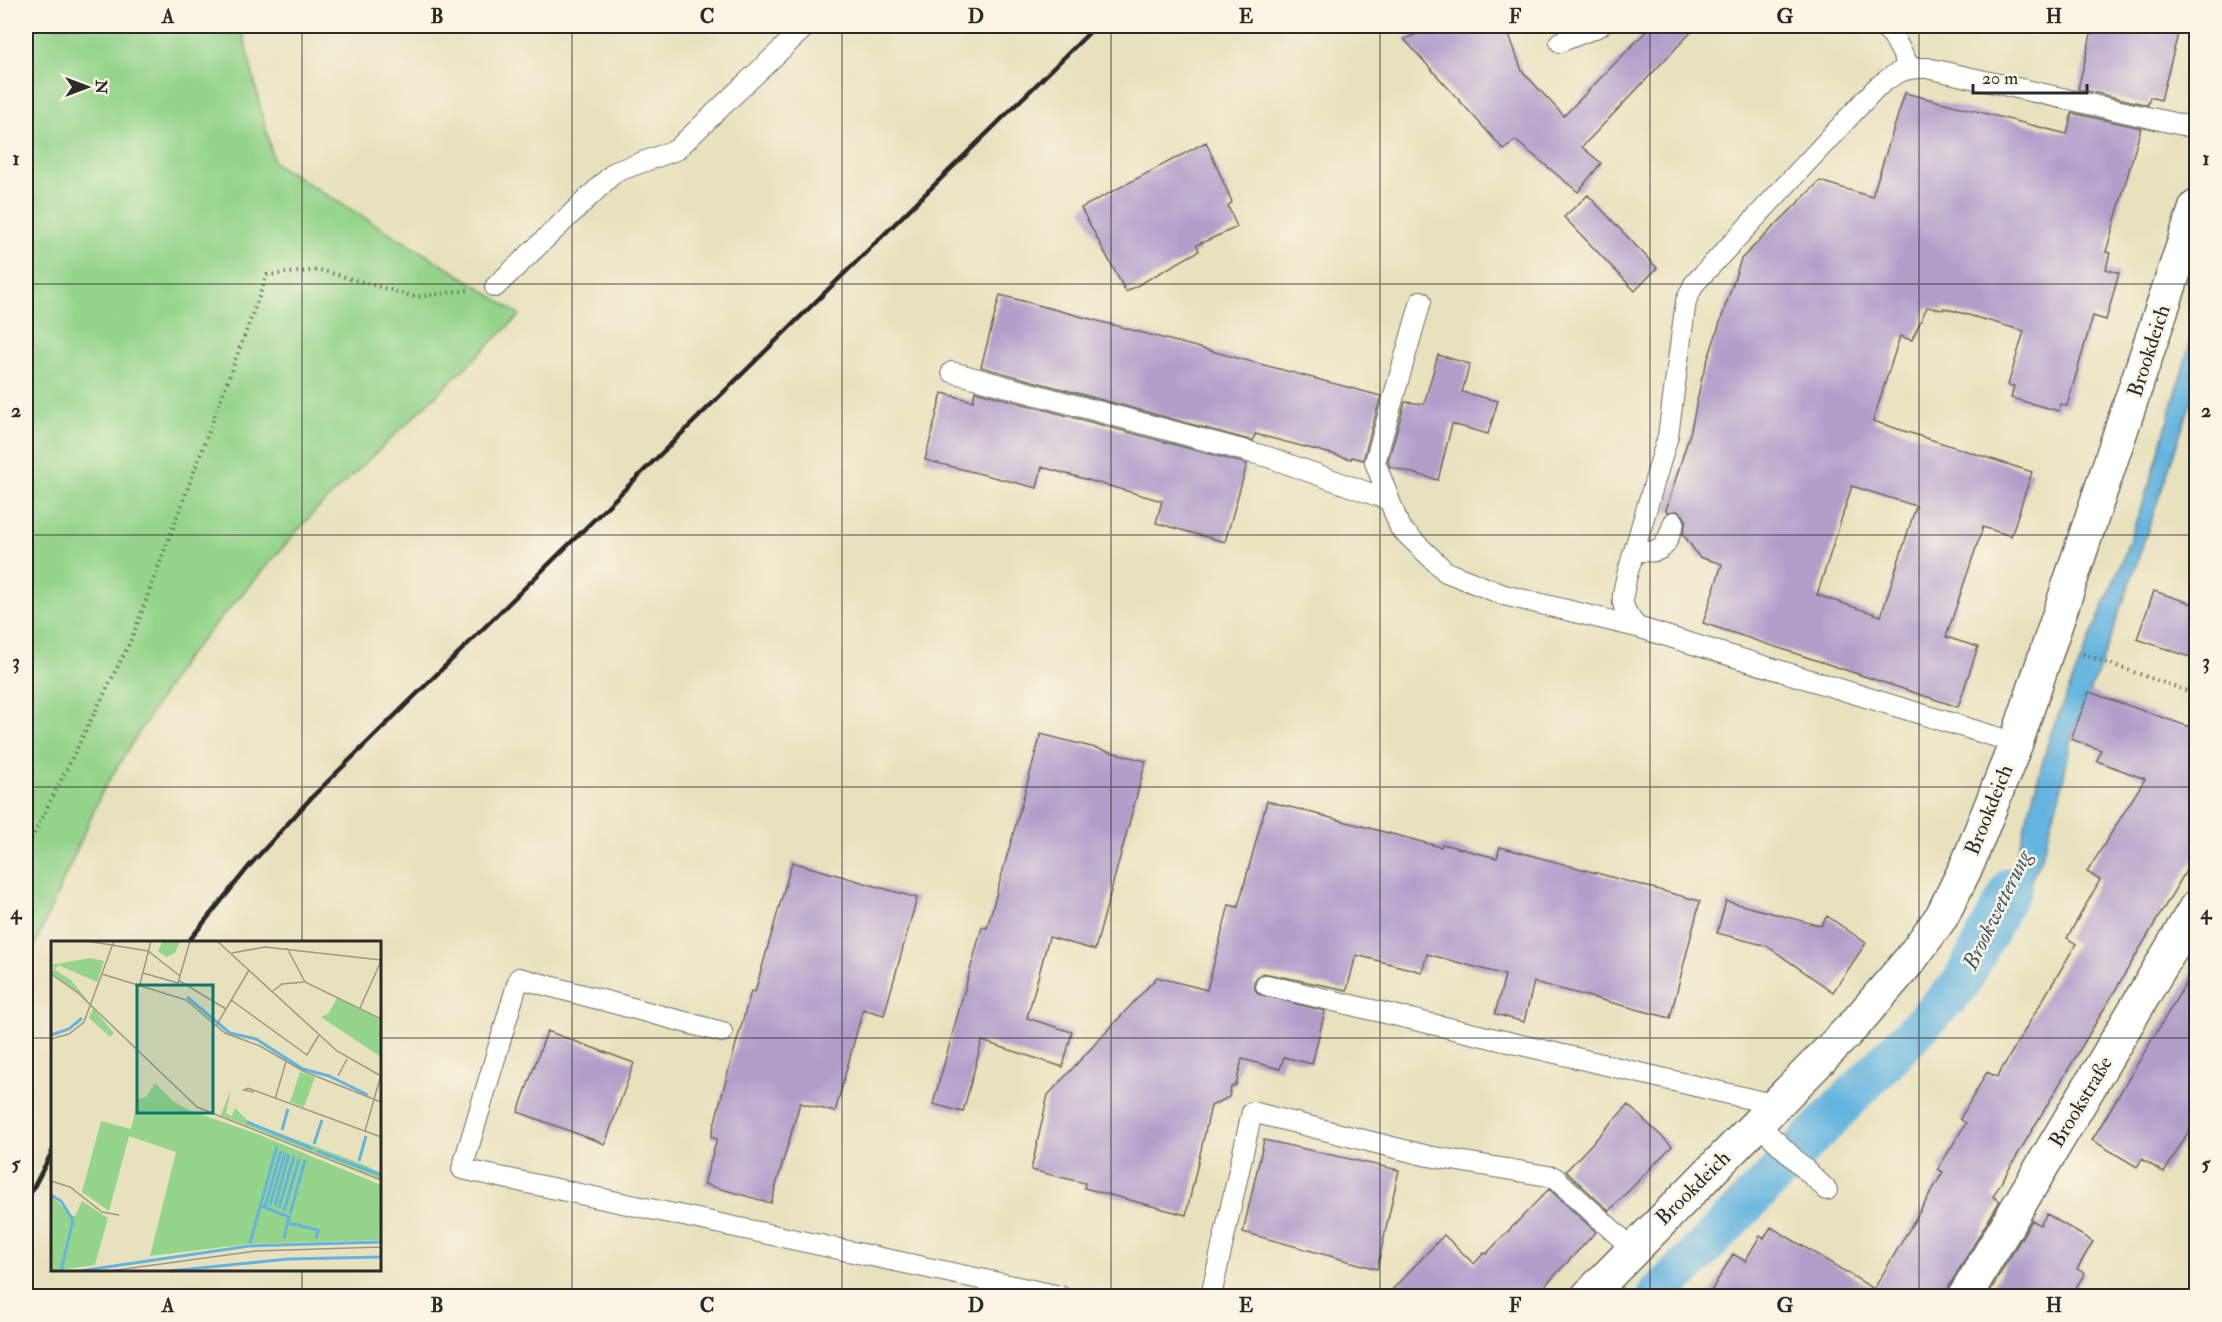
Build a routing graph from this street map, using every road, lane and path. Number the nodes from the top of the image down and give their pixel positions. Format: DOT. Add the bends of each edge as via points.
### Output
graph roads {
  1 [pos="806,26"];
  2 [pos="1600,26"];
  3 [pos="1883,26"];
  4 [pos="1560,42"];
  5 [pos="1910,68"];
  6 [pos="2196,128"];
  7 [pos="2196,207"];
  8 [pos="495,287"];
  9 [pos="1421,301"];
  10 [pos="952,372"];
  11 [pos="1389,500"];
  12 [pos="1674,522"];
  13 [pos="1635,550"];
  14 [pos="1636,627"];
  15 [pos="2108,664"];
  16 [pos="2196,694"];
  17 [pos="2016,743"];
  18 [pos="26,850"];
  19 [pos="2196,907"];
  20 [pos="1266,985"];
  21 [pos="722,1032"];
  22 [pos="1769,1124"];
  23 [pos="1827,1190"];
  24 [pos="1633,1249"];
  25 [pos="1060,1296"];
  26 [pos="1211,1296"];
  27 [pos="1588,1296"];
  28 [pos="1965,1296"];
  1 -- 8 [label="lane" via="676,150 615,172"];
  2 -- 4 [label="lane"];
  3 -- 5 [label="lane" via="1893,36"];
  5 -- 6 [label="lane" via="1927,68"];
  5 -- 13 [label="lane" via="1876,88 1694,284 1686,301 1668,436"];
  7 -- 17 [label="street, Brookdeich"];
  8 -- 18 [label="path" via="415,297 320,270 267,275 132,638"];
  9 -- 11 [label="lane" via="1376,462"];
  10 -- 11 [label="lane" via="1268,457"];
  11 -- 14 [label="lane" via="1400,528 1446,572 1504,595"];
  12 -- 13 [label="lane" via="1661,550 1653,554"];
  13 -- 14 [label="lane" via="1623,592 1624,612"];
  14 -- 17 [label="lane"];
  15 -- 16 [label="path"];
  17 -- 22 [label="street, Brookdeich" via="1968,863 1942,916 1910,960"];
  19 -- 28 [label="street, Brookstraße"];
  20 -- 22 [label="lane"];
  21 -- 25 [label="lane" via="519,978 462,1169"];
  22 -- 23 [label="lane" via="1801,1166"];
  22 -- 24 [label="street, Brookdeich"];
  24 -- 26 [label="lane" via="1554,1177 1428,1156 1252,1112"];
  24 -- 27 [label="street, Brookdeich"];
}
